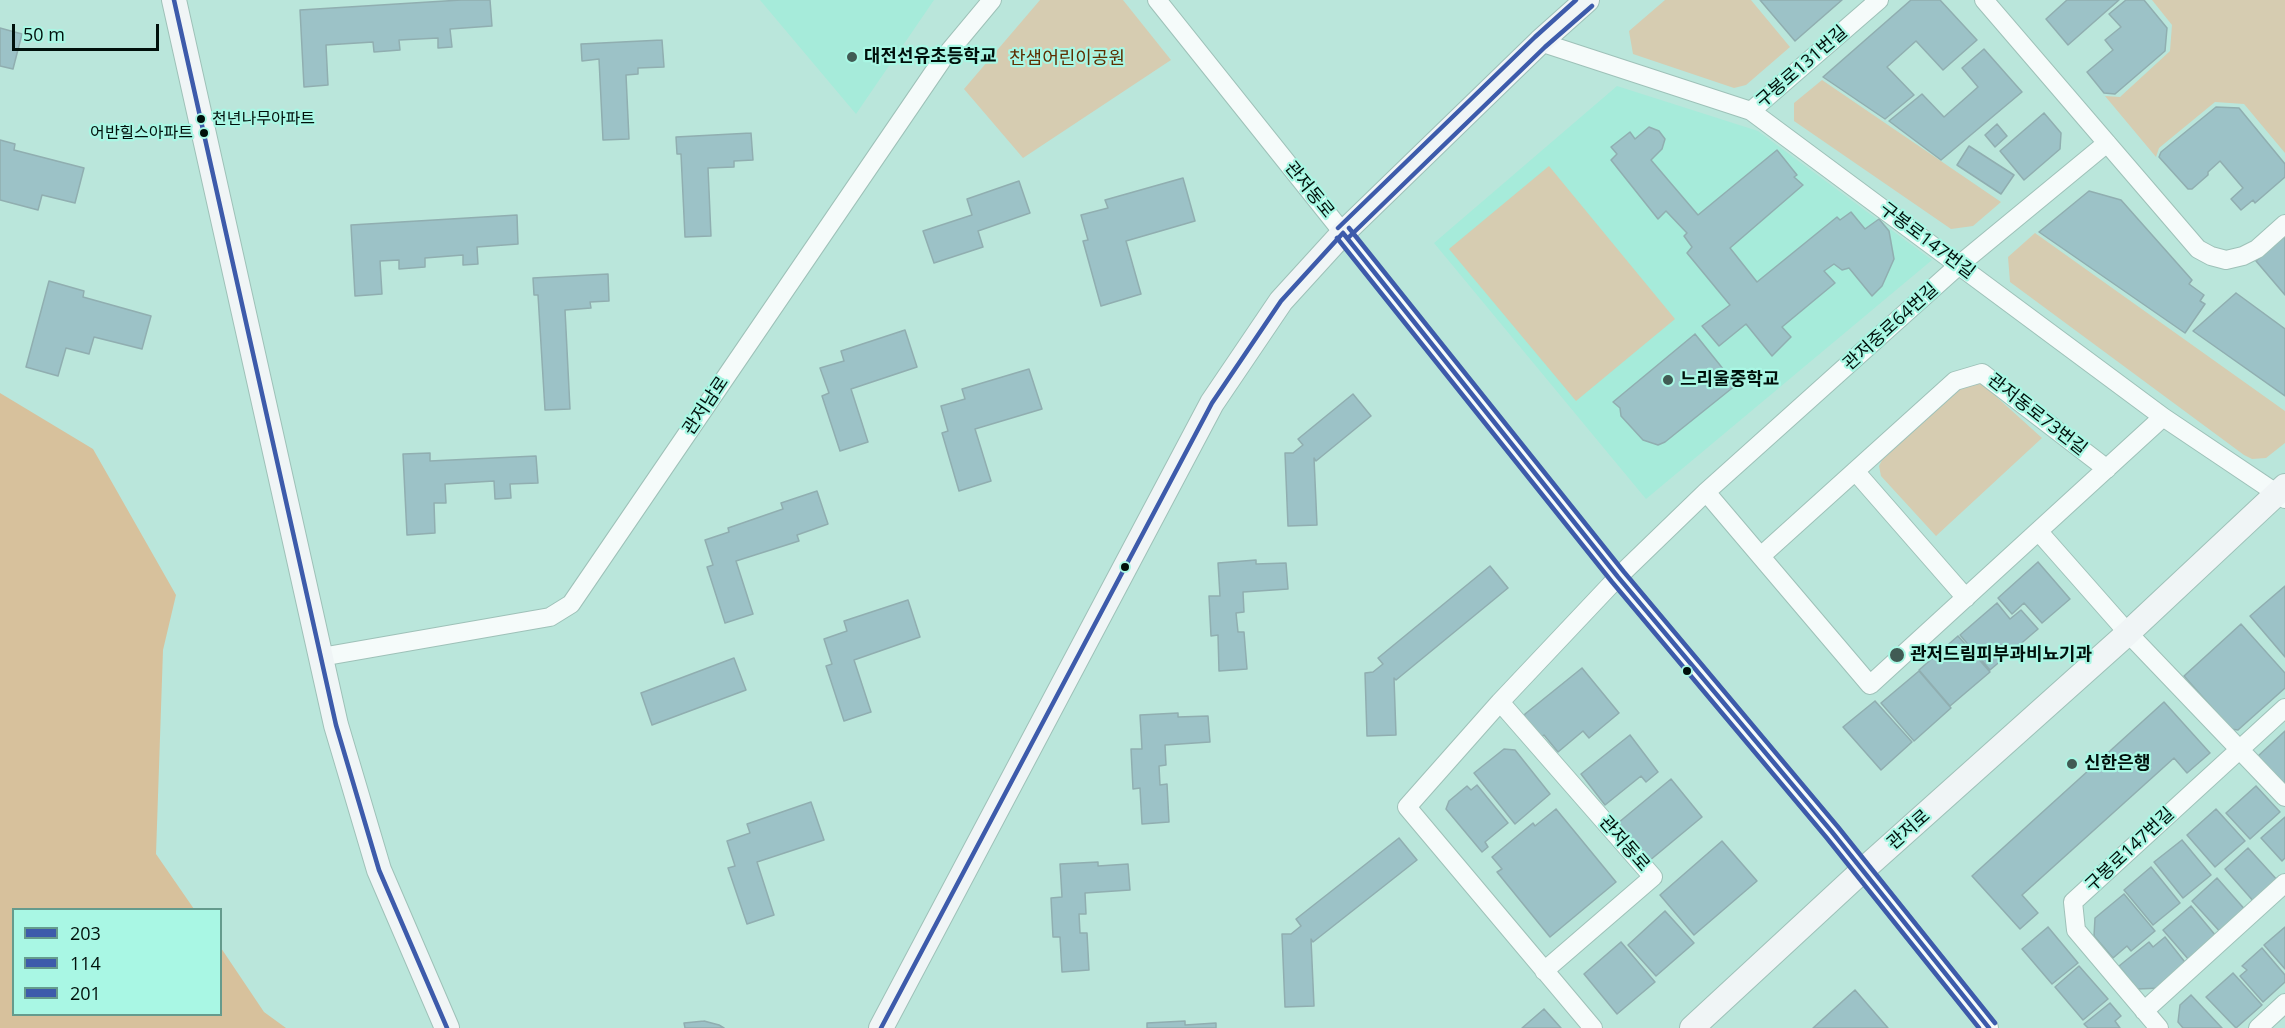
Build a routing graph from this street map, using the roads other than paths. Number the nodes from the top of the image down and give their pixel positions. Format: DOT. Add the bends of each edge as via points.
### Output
graph roads {
  1 [pos="174,0"];
  2 [pos="992,0"];
  3 [pos="1158,0"];
  4 [pos="1587,0"];
  5 [pos="1879,0"];
  6 [pos="1984,0"];
  7 [pos="1540,42"];
  8 [pos="1751,111"];
  9 [pos="2107,143"];
  10 [pos="2285,224"];
  11 [pos="1343,233"];
  12 [pos="1959,265"];
  13 [pos="2163,417"];
  14 [pos="2107,469"];
  15 [pos="1855,471"];
  16 [pos="1706,492"];
  17 [pos="2282,493"];
  18 [pos="2039,532"];
  19 [pos="1761,556"];
  20 [pos="1618,577"];
  21 [pos="1966,598"];
  22 [pos="2128,633"];
  23 [pos="321,657"];
  24 [pos="1500,702"];
  25 [pos="2285,708"];
  26 [pos="2239,749"];
  27 [pos="2285,797"];
  28 [pos="1863,870"];
  29 [pos="2285,883"];
  30 [pos="1544,971"];
  31 [pos="2285,1003"];
  32 [pos="2144,1011"];
  33 [pos="447,1028"];
  34 [pos="882,1028"];
  35 [pos="1593,1028"];
  36 [pos="1692,1028"];
  37 [pos="1989,1028"];
  38 [pos="2159,1028"];
  39 [pos="2258,1028"];
  1 -- 23 [label="main road"];
  2 -- 23 [label="street, 관저남로" via="942,60 571,604 550,617"];
  3 -- 11 [label="street, 관저동로"];
  4 -- 7 [label="main road"];
  5 -- 8 [label="street, 구봉로131번길"];
  6 -- 9 [label="street"];
  7 -- 8 [label="street, 구봉로147번길"];
  7 -- 11 [label="main road"];
  8 -- 12 [label="street, 구봉로147번길"];
  9 -- 10 [label="street" via="2198,249 2211,256 2226,260 2243,256"];
  9 -- 12 [label="street, 관저중로64번길"];
  11 -- 20 [label="street, 관저동로"];
  11 -- 34 [label="main road" via="1281,301 1212,403"];
  12 -- 13 [label="street, 구봉로147번길"];
  12 -- 16 [label="street, 관저중로64번길"];
  13 -- 14 [label="street, 관저동로73번길"];
  13 -- 17 [label="street, 구봉로147번길"];
  14 -- 15 [label="street, 관저동로73번길" via="1982,373 1955,381"];
  14 -- 18 [label="street, 관저동로73번길"];
  15 -- 19 [label="street, 관저동로73번길"];
  15 -- 21 [label="street"];
  16 -- 19 [label="street"];
  16 -- 20 [label="street, 관저중로64번길"];
  17 -- 22 [label="main road, 관저로"];
  18 -- 21 [label="street, 관저동로73번길"];
  18 -- 22 [label="street"];
  19 -- 21 [label="street, 관저동로73번길" via="1870,685"];
  20 -- 24 [label="street"];
  20 -- 28 [label="street, 관저동로"];
  22 -- 26 [label="street"];
  22 -- 28 [label="main road, 관저로"];
  23 -- 33 [label="main road" via="336,725 379,870"];
  24 -- 30 [label="street" via="1407,807"];
  24 -- 30 [label="street, 관저동로" via="1653,877"];
  25 -- 26 [label="street, 구봉로147번길"];
  26 -- 27 [label="street"];
  26 -- 32 [label="street, 구봉로147번길" via="2073,902 2076,930"];
  28 -- 36 [label="main road, 관저로"];
  28 -- 37 [label="street, 관저동로"];
  29 -- 32 [label="street"];
  30 -- 35 [label="street"];
  31 -- 39 [label="street"];
  32 -- 38 [label="street, 구봉로147번길"];
}
